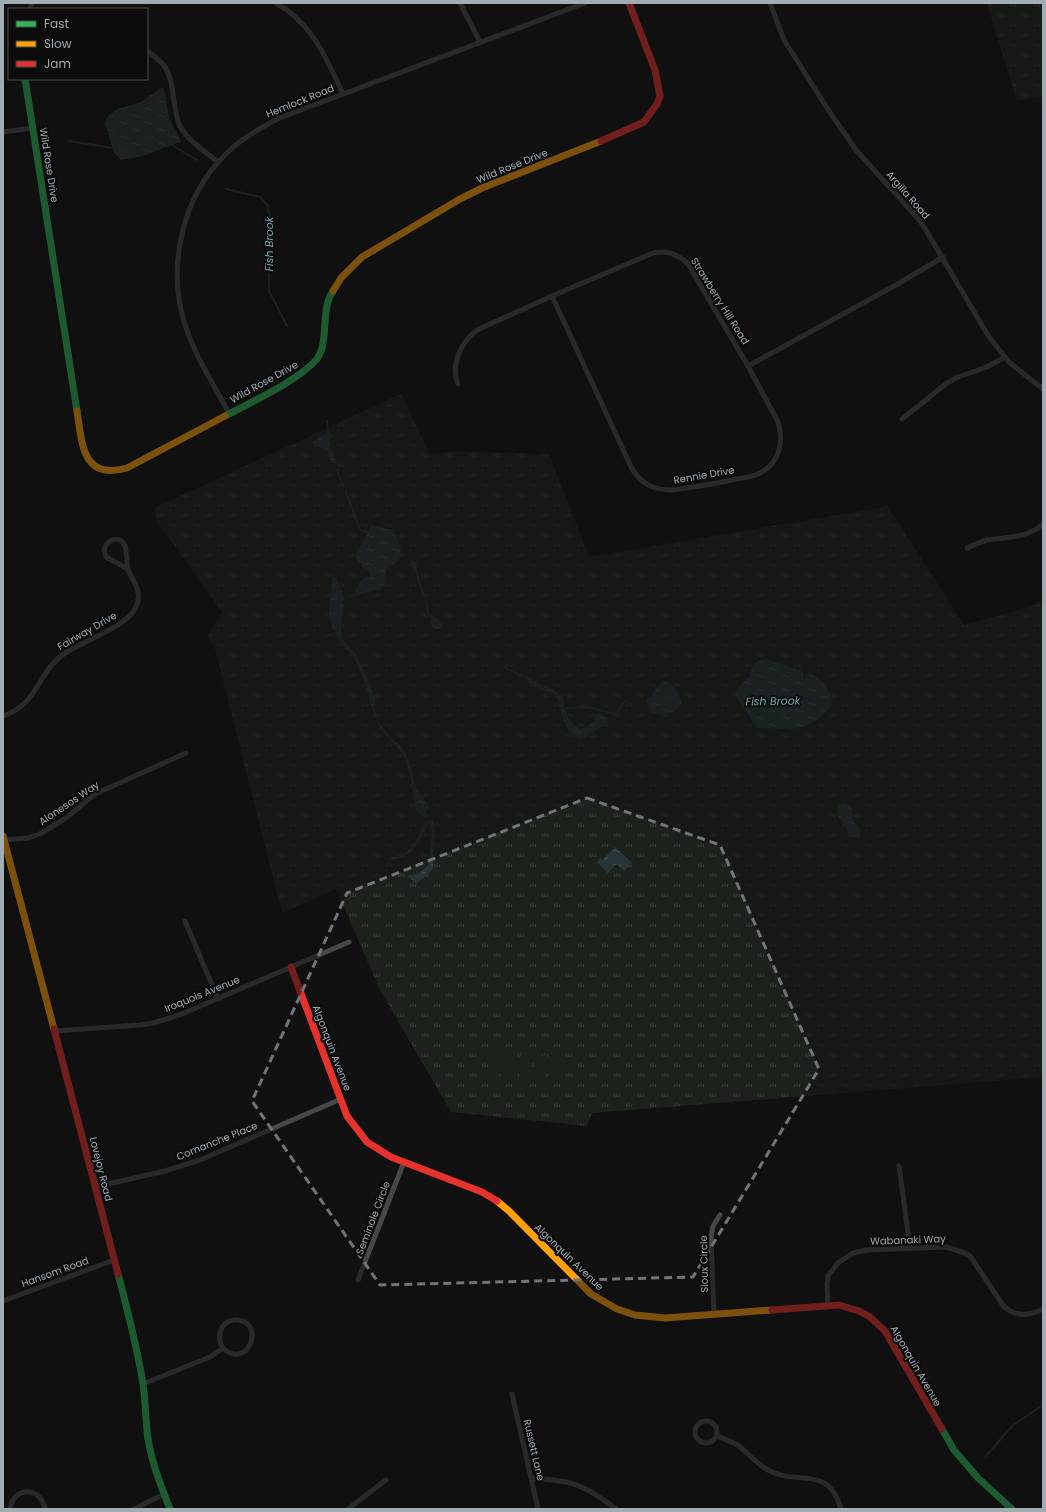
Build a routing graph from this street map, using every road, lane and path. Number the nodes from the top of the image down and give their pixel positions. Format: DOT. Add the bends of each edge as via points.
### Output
graph roads {
  1 [pos="276,3"];
  2 [pos="460,3"];
  3 [pos="585,3"];
  4 [pos="629,3"];
  5 [pos="770,3"];
  6 [pos="480,42"];
  7 [pos="149,52"];
  8 [pos="25,80"];
  9 [pos="343,94"];
  10 [pos="33,128"];
  11 [pos="3,132"];
  12 [pos="218,162"];
  13 [pos="943,257"];
  14 [pos="552,296"];
  15 [pos="1005,357"];
  16 [pos="748,366"];
  17 [pos="458,384"];
  18 [pos="1043,389"];
  19 [pos="229,413"];
  20 [pos="902,419"];
  21 [pos="1043,524"];
  22 [pos="967,548"];
  23 [pos="128,569"];
  24 [pos="3,716"];
  25 [pos="186,753"];
  26 [pos="4,838"];
  27 [pos="185,921"];
  28 [pos="349,942"];
  29 [pos="290,967"];
  30 [pos="218,999"];
  31 [pos="55,1031"];
  32 [pos="341,1099"];
  33 [pos="404,1162"];
  34 [pos="899,1166"];
  35 [pos="95,1187"];
  36 [pos="720,1215"];
  37 [pos="910,1248"];
  38 [pos="114,1260"];
  39 [pos="358,1280"];
  40 [pos="3,1301"];
  41 [pos="828,1306"];
  42 [pos="1043,1309"];
  43 [pos="714,1314"];
  44 [pos="223,1348"];
  45 [pos="143,1384"];
  46 [pos="512,1394"];
  47 [pos="717,1436"];
  48 [pos="531,1478"];
  49 [pos="386,1480"];
  50 [pos="164,1494"];
  51 [pos="10,1509"];
  52 [pos="45,1509"];
  53 [pos="134,1509"];
  54 [pos="170,1509"];
  55 [pos="348,1509"];
  56 [pos="538,1509"];
  57 [pos="616,1509"];
  58 [pos="841,1509"];
  59 [pos="1012,1509"];
  1 -- 9 [label="street" via="294,15 314,36"];
  2 -- 6 [label="street"];
  3 -- 6 [label="street, Hemlock Road"];
  4 -- 19 [label="street, Wild Rose Drive" via="655,70 660,96 644,122 586,148 482,188 362,257 341,278 331,293 318,358 307,370 291,380"];
  5 -- 13 [label="street, Argilla Road" via="784,40 856,150 920,221"];
  6 -- 9 [label="street, Hemlock Road"];
  7 -- 12 [label="street" via="165,67 177,117 186,135"];
  8 -- 10 [label="street, Wild Rose Drive"];
  9 -- 12 [label="street, Hemlock Road" via="272,122 239,143"];
  10 -- 11 [label="street"];
  10 -- 19 [label="street, Wild Rose Drive" via="79,434 86,458 99,470 119,471"];
  12 -- 19 [label="street, Hemlock Road" via="204,180 185,223 178,276 179,297 191,342"];
  13 -- 15 [label="street, Argilla Road" via="989,337"];
  13 -- 16 [label="street"];
  14 -- 16 [label="street, Strawberry Hill Road" via="646,255 660,251 673,254 688,264"];
  14 -- 16 [label="street, Rennie Drive" via="632,469 649,487 672,490 729,481 760,473 771,464 780,449 780,430"];
  14 -- 17 [label="street, Strawberry Hill Road" via="487,324 467,338 455,369"];
  15 -- 18 [label="street, Argilla Road"];
  15 -- 20 [label="street" via="947,383"];
  21 -- 22 [label="street" via="1037,530 987,540"];
  23 -- 23 [label="street, Fairway Drive" via="106,557 104,548 110,540 117,539 125,545"];
  23 -- 24 [label="street, Fairway Drive" via="138,593 138,603 134,612 122,622 61,656 48,670 30,699 19,709"];
  25 -- 26 [label="street, Alonesos Way" via="95,794 66,818 40,834 28,838"];
  26 -- 31 [label="street, Lovejoy Road"];
  27 -- 30 [label="street"];
  28 -- 29 [label="street, Iroquois Avenue"];
  29 -- 30 [label="street, Iroquois Avenue"];
  29 -- 32 [label="street, Algonquin Avenue"];
  30 -- 31 [label="street, Iroquois Avenue" via="153,1023"];
  31 -- 35 [label="street, Lovejoy Road"];
  32 -- 33 [label="street, Algonquin Avenue" via="347,1116 367,1142 390,1157"];
  32 -- 35 [label="street, Comanche Place" via="200,1160"];
  33 -- 39 [label="street, Seminole Circle"];
  33 -- 43 [label="street, Algonquin Avenue" via="482,1192 498,1201 574,1279 606,1305 628,1314 645,1317"];
  34 -- 37 [label="street"];
  35 -- 38 [label="street, Lovejoy Road"];
  36 -- 43 [label="street, Sioux Circle" via="713,1226 711,1237"];
  37 -- 41 [label="street, Wabanaki Way" via="867,1250 846,1257 828,1276"];
  37 -- 42 [label="street, Wabanaki Way" via="946,1247 965,1253 974,1262 1004,1307 1017,1314"];
  38 -- 40 [label="street, Hansom Road"];
  38 -- 45 [label="street, Lovejoy Road"];
  41 -- 43 [label="street, Algonquin Avenue"];
  41 -- 59 [label="street, Algonquin Avenue" via="849,1306 877,1321 954,1450 978,1478"];
  44 -- 44 [label="street" via="233,1354 247,1350 253,1336 248,1325 235,1320 226,1324 219,1335"];
  44 -- 45 [label="street" via="210,1357"];
  45 -- 50 [label="street, Lovejoy Road" via="148,1438"];
  46 -- 48 [label="street, Russett Lane"];
  47 -- 47 [label="street" via="710,1443 704,1444 696,1438 695,1429 701,1422 708,1421 716,1426"];
  47 -- 58 [label="street" via="739,1446 769,1471 825,1483 835,1494"];
  48 -- 56 [label="street, Russett Lane"];
  48 -- 57 [label="street" via="565,1481 582,1487"];
  49 -- 55 [label="street"];
  50 -- 53 [label="street"];
  50 -- 54 [label="street, Lovejoy Road"];
  51 -- 52 [label="street" via="15,1497 31,1492 41,1498"];
}
